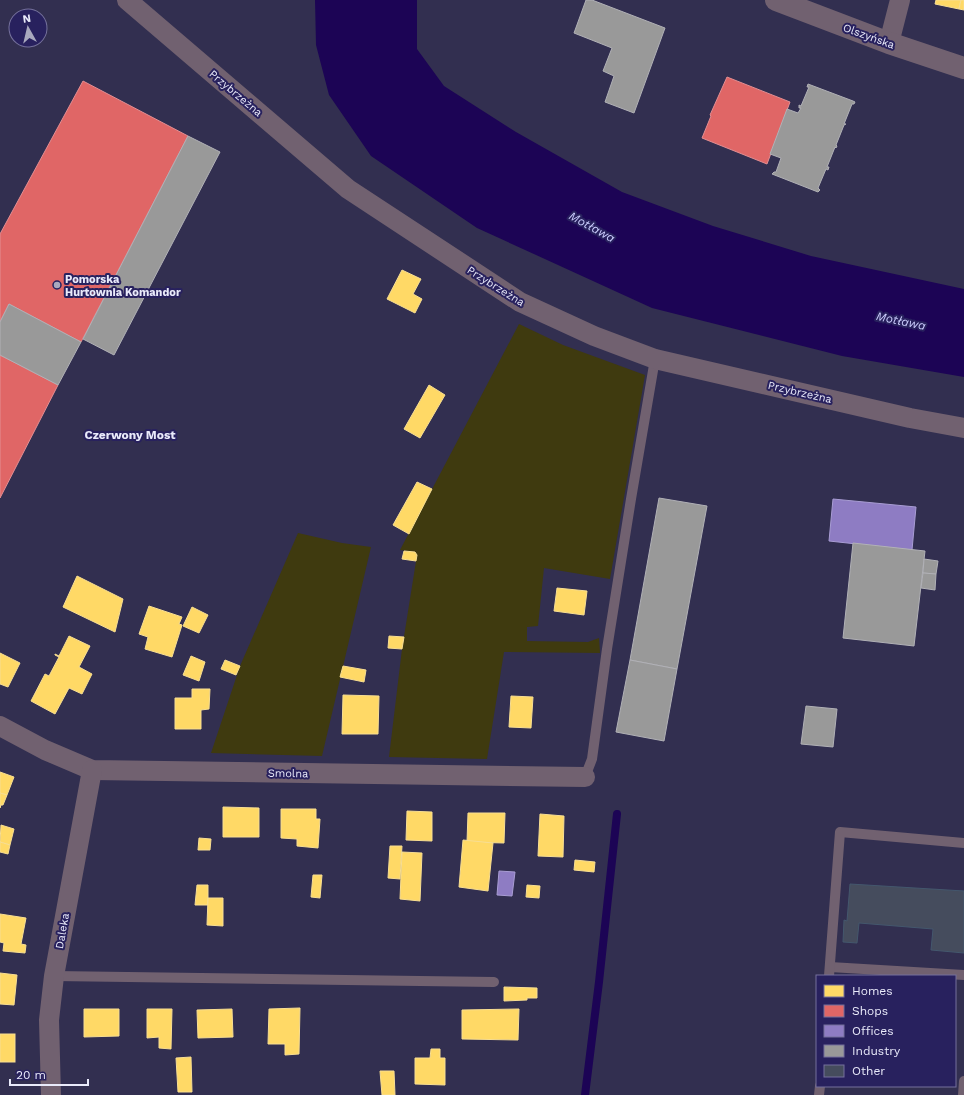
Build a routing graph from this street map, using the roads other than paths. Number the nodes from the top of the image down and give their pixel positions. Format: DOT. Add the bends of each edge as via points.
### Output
graph roads {
  1 [pos="127,0"];
  2 [pos="776,0"];
  3 [pos="900,0"];
  4 [pos="889,43"];
  5 [pos="964,68"];
  6 [pos="655,359"];
  7 [pos="964,428"];
  8 [pos="0,726"];
  9 [pos="92,770"];
  10 [pos="585,777"];
  11 [pos="964,843"];
  12 [pos="829,971"];
  13 [pos="964,975"];
  14 [pos="54,976"];
  15 [pos="494,982"];
  16 [pos="964,1081"];
  17 [pos="51,1095"];
  18 [pos="963,1095"];
  1 -- 6 [label="street, Przybrzeżna" via="348,189 520,302 594,336"];
  2 -- 4 [label="street, Olszyńska"];
  3 -- 4 [label="street"];
  4 -- 5 [label="street, Olszyńska"];
  6 -- 7 [label="street, Przybrzeżna" via="910,418"];
  6 -- 10 [label="lane" via="607,649 592,759"];
  8 -- 9 [label="street, Smolna" via="45,750"];
  9 -- 10 [label="street, Smolna"];
  9 -- 14 [label="street, Daleka"];
  11 -- 12 [label="lane" via="840,832"];
  12 -- 13 [label="lane"];
  14 -- 15 [label="lane"];
  14 -- 17 [label="street, Daleka" via="49,1020"];
  16 -- 18 [label="lane"];
}
